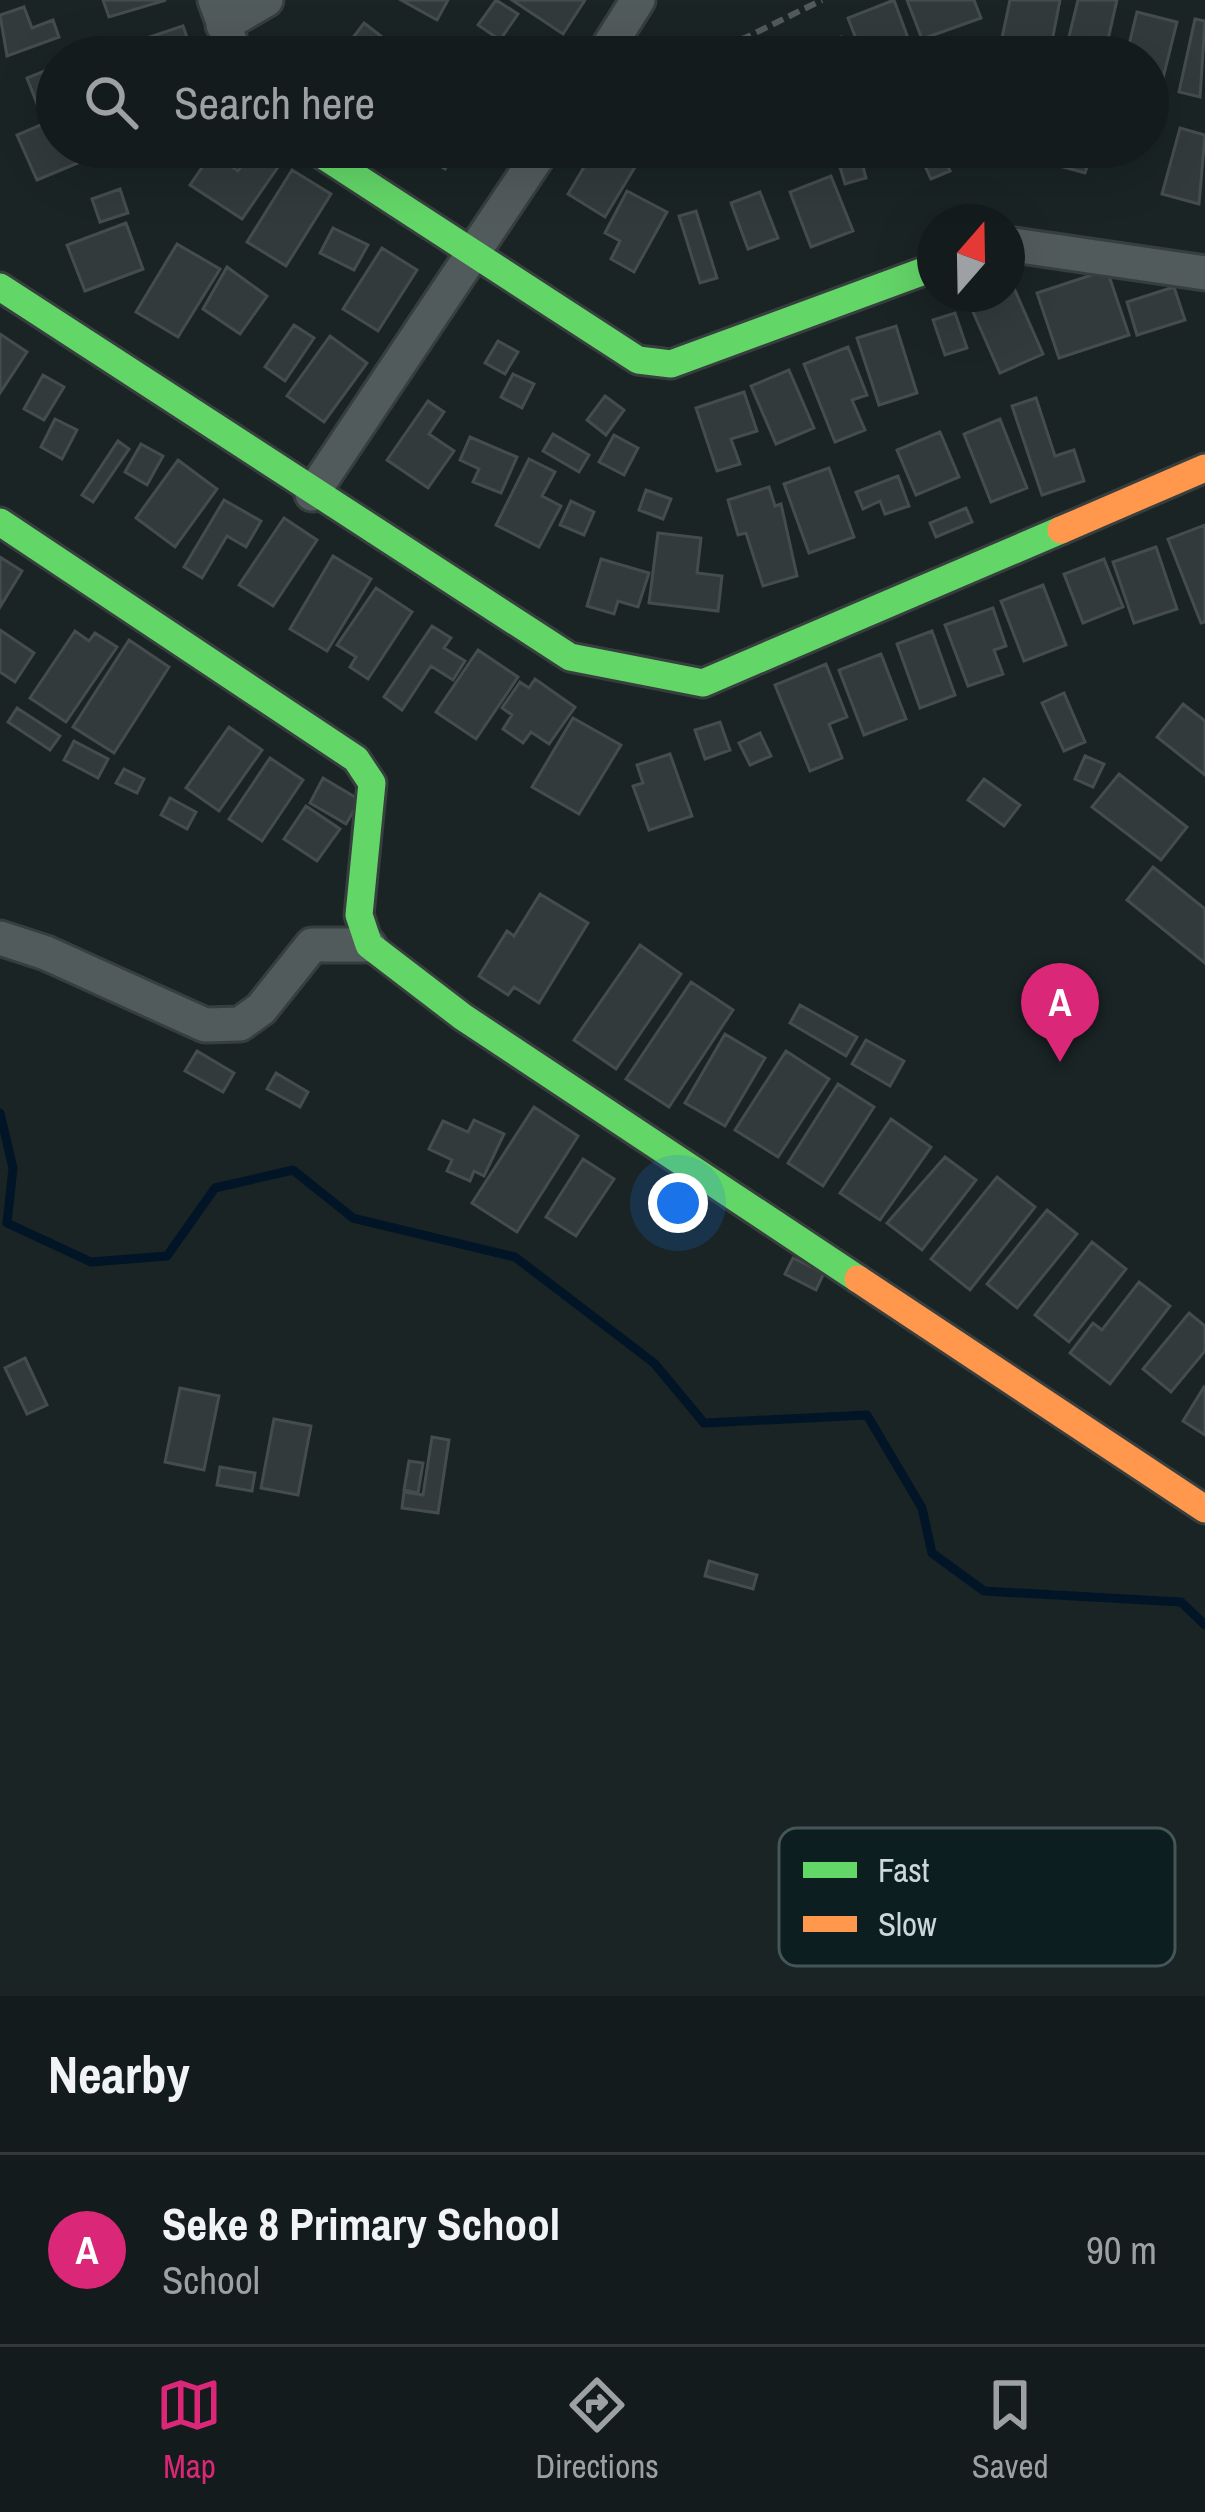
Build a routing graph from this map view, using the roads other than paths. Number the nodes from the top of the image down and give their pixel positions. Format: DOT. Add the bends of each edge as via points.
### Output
graph roads {
  1 [pos="266,0"];
  2 [pos="638,0"];
  3 [pos="219,12"];
  4 [pos="615,36"];
  5 [pos="343,168"];
  6 [pos="531,168"];
  7 [pos="1025,247"];
  8 [pos="477,252"];
  9 [pos="1205,273"];
  10 [pos="917,274"];
  11 [pos="0,287"];
  12 [pos="1205,468"];
  13 [pos="312,494"];
  14 [pos="0,522"];
  15 [pos="0,938"];
  16 [pos="369,944"];
  17 [pos="1205,1508"];
  1 -- 3 [label="street"];
  2 -- 4 [label="street"];
  5 -- 8 [label="street"];
  6 -- 8 [label="street"];
  7 -- 9 [label="street"];
  8 -- 10 [label="street" via="638,360 671,364"];
  8 -- 13 [label="street"];
  11 -- 13 [label="street"];
  12 -- 13 [label="street" via="703,683 570,657"];
  14 -- 16 [label="street" via="356,759 372,783 359,915"];
  15 -- 16 [label="street" via="205,1025 241,1024 312,945"];
  16 -- 17 [label="street" via="463,1017"];
}
